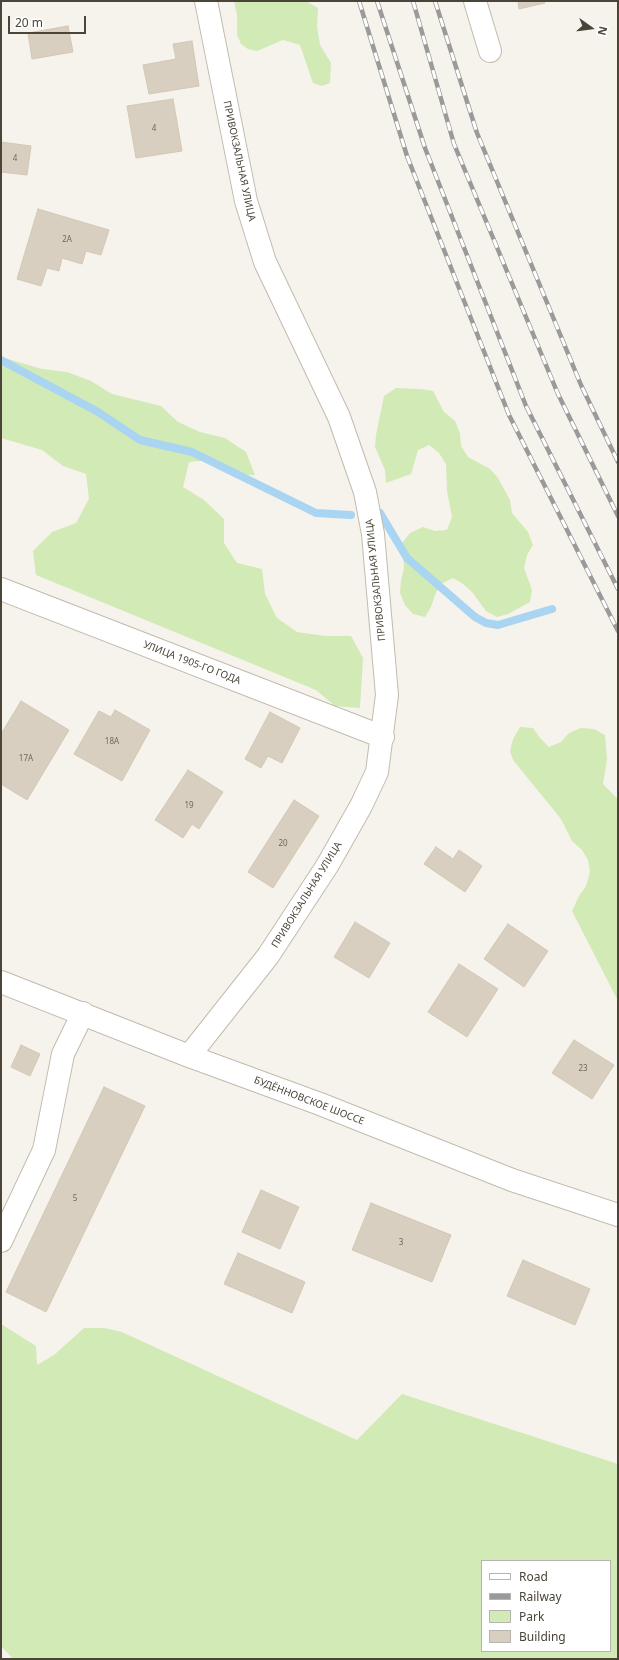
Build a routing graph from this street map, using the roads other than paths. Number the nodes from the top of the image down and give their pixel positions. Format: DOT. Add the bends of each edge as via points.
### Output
graph roads {
  1 [pos="206,1"];
  2 [pos="475,1"];
  3 [pos="490,51"];
  4 [pos="1,589"];
  5 [pos="383,737"];
  6 [pos="1,982"];
  7 [pos="83,1013"];
  8 [pos="189,1056"];
  9 [pos="617,1217"];
  10 [pos="1,1241"];
  1 -- 5 [label="street, ПРИВОКЗАЛЬНАЯ УЛИЦА" via="246,201 265,262 339,417 365,492 373,534 387,695"];
  2 -- 3 [label="street"];
  4 -- 5 [label="street, УЛИЦА 1905-ГО ГОДА"];
  5 -- 8 [label="street, ПРИВОКЗАЛЬНАЯ УЛИЦА" via="377,772 327,866 268,956"];
  6 -- 7 [label="street, БУДЁННОВСКОЕ ШОССЕ"];
  7 -- 8 [label="street, БУДЁННОВСКОЕ ШОССЕ"];
  7 -- 10 [label="street" via="63,1054 44,1150"];
  8 -- 9 [label="street, БУДЁННОВСКОЕ ШОССЕ" via="320,1104 512,1180"];
}
